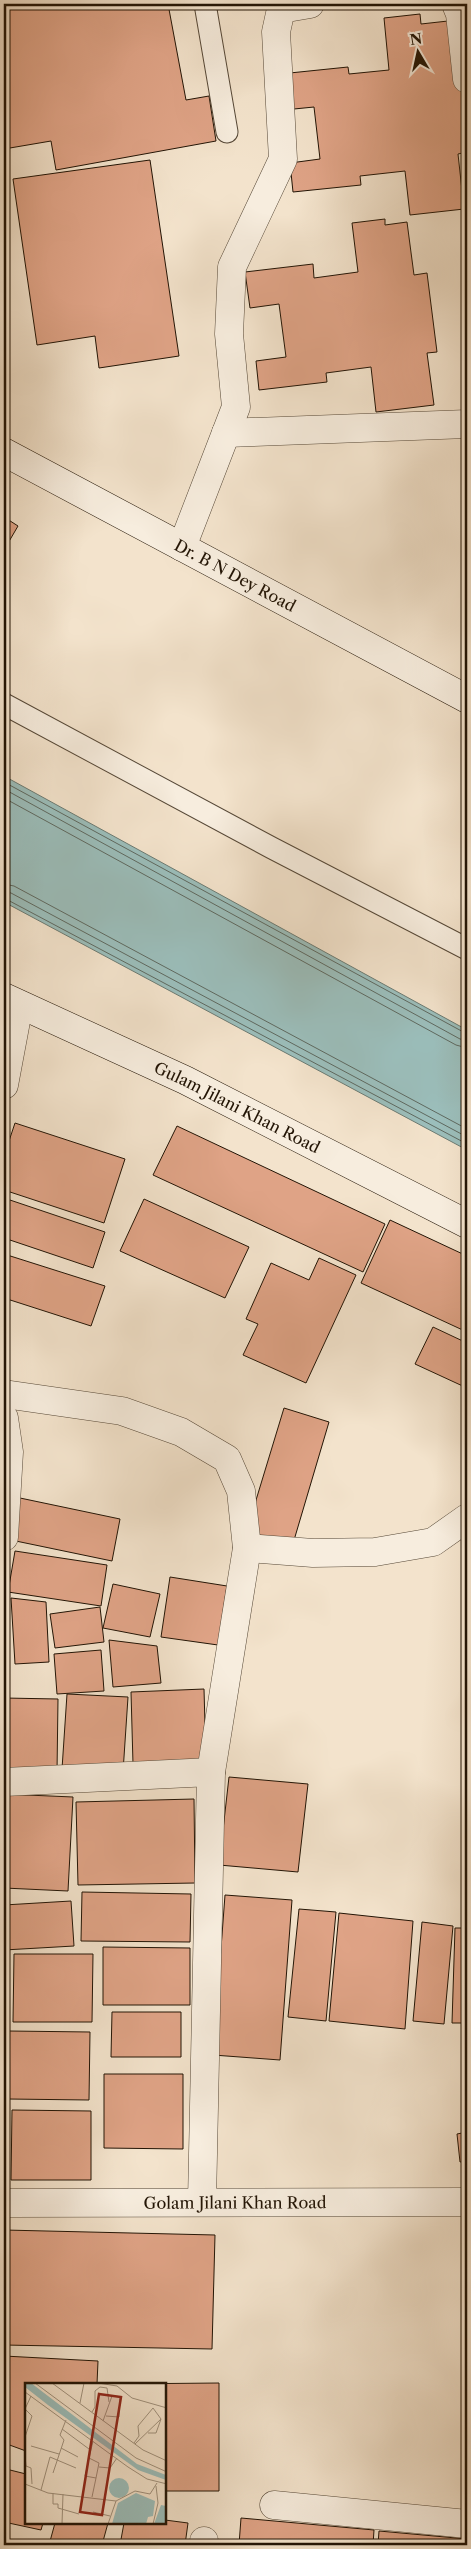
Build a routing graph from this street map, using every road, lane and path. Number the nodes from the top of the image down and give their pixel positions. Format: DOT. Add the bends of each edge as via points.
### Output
graph roads {
  1 [pos="205,4"];
  2 [pos="310,4"];
  3 [pos="456,4"];
  4 [pos="467,79"];
  5 [pos="227,132"];
  6 [pos="467,424"];
  7 [pos="226,433"];
  8 [pos="4,452"];
  9 [pos="182,547"];
  10 [pos="467,699"];
  11 [pos="4,704"];
  12 [pos="467,949"];
  13 [pos="12,1001"];
  14 [pos="4,1085"];
  15 [pos="467,1224"];
  16 [pos="4,1394"];
  17 [pos="4,1418"];
  18 [pos="467,1518"];
  19 [pos="4,1537"];
  20 [pos="246,1548"];
  21 [pos="211,1772"];
  22 [pos="4,1782"];
  23 [pos="202,2202"];
  24 [pos="467,2202"];
  25 [pos="4,2203"];
  26 [pos="274,2505"];
  27 [pos="467,2524"];
  1 -- 5 [label="lane"];
  2 -- 7 [label="street" via="281,9 276,32 282,159 232,267 229,334 236,407"];
  3 -- 4 [label="street" via="460,14"];
  6 -- 7 [label="street"];
  7 -- 9 [label="street"];
  8 -- 9 [label="street, Dr. B N Dey Road"];
  9 -- 10 [label="street, Dr. B N Dey Road"];
  11 -- 12 [label="lane"];
  13 -- 14 [label="street"];
  13 -- 15 [label="street, Gulam Jilani Khan Road" via="186,1080"];
  16 -- 20 [label="street" via="122,1411 181,1432 227,1459 241,1491"];
  17 -- 19 [label="street" via="9,1452"];
  18 -- 20 [label="street" via="433,1542 375,1552 313,1553"];
  20 -- 21 [label="street"];
  21 -- 22 [label="street"];
  21 -- 23 [label="street"];
  23 -- 24 [label="street, Golam Jilani Khan Road"];
  23 -- 25 [label="street, Golam Jilani Khan Road"];
  26 -- 27 [label="street"];
}
